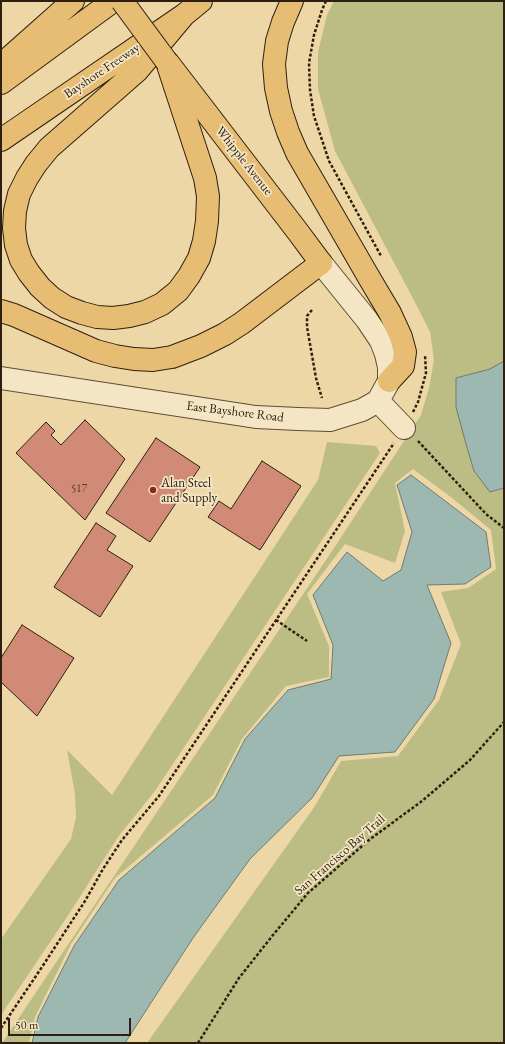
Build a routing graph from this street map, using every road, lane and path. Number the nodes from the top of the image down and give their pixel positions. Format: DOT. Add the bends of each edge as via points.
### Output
graph roads {
  1 [pos="73,1"];
  2 [pos="112,1"];
  3 [pos="122,1"];
  4 [pos="202,1"];
  5 [pos="292,1"];
  6 [pos="326,1"];
  7 [pos="184,15"];
  8 [pos="167,62"];
  9 [pos="1,65"];
  10 [pos="1,83"];
  11 [pos="1,140"];
  12 [pos="383,261"];
  13 [pos="321,263"];
  14 [pos="312,310"];
  15 [pos="1,311"];
  16 [pos="425,352"];
  17 [pos="1,378"];
  18 [pos="389,381"];
  19 [pos="322,398"];
  20 [pos="378,401"];
  21 [pos="404,428"];
  22 [pos="504,528"];
  23 [pos="276,620"];
  24 [pos="307,640"];
  25 [pos="504,722"];
  26 [pos="1,1028"];
  27 [pos="198,1043"];
  1 -- 9 [label="main road"];
  2 -- 10 [label="main road"];
  3 -- 8 [label="main road, Whipple Avenue, bridge"];
  4 -- 7 [label="main road, Bayshore Freeway"];
  5 -- 18 [label="main road" via="277,41 274,64 281,111 297,153 401,337 405,352 403,366"];
  6 -- 12 [label="path" via="314,36 309,63 314,116 330,161"];
  7 -- 8 [label="main road" via="136,71 49,148 36,164 19,194 14,228 21,260 40,287 52,298 82,313 113,318 145,312 162,304 178,291 198,258 207,221 205,178"];
  7 -- 11 [label="main road, Bayshore Freeway"];
  8 -- 13 [label="main road, Whipple Avenue"];
  13 -- 15 [label="main road" via="225,334 172,357 153,360 96,351"];
  13 -- 18 [label="street, Whipple Avenue" via="381,341 389,367"];
  14 -- 19 [label="path" via="307,316 307,327"];
  16 -- 21 [label="path" via="426,373 418,402"];
  17 -- 20 [label="street, East Bayshore Road" via="256,417 330,420 362,410"];
  18 -- 20 [label="street"];
  20 -- 21 [label="street"];
  21 -- 22 [label="path" via="486,514"];
  21 -- 23 [label="path"];
  23 -- 24 [label="path"];
  23 -- 26 [label="path" via="160,796 122,840"];
  25 -- 27 [label="path, San Francisco Bay Trail" via="470,760 308,892 240,978"];
}
